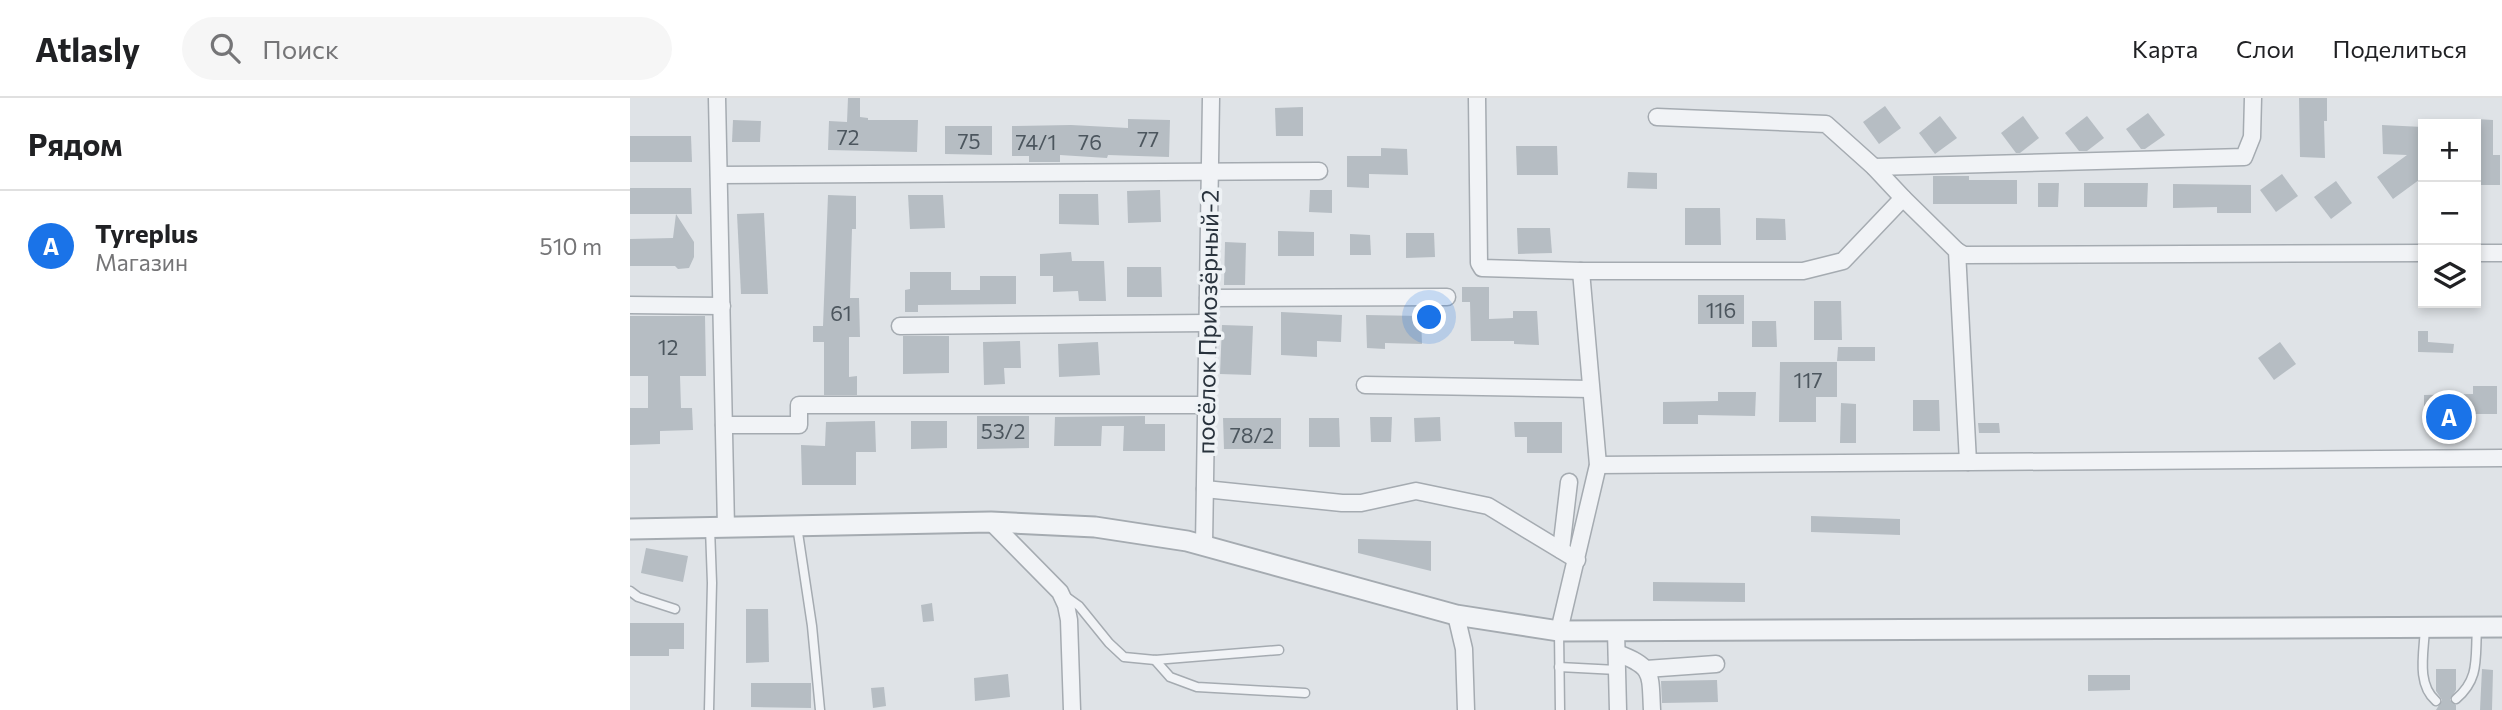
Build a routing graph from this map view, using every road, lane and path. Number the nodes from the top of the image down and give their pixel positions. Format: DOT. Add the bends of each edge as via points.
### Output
graph roads {
  1 [pos="717,98"];
  2 [pos="1211,98"];
  3 [pos="1477,98"];
  4 [pos="2253,98"];
  5 [pos="1657,117"];
  6 [pos="1874,167"];
  7 [pos="1319,171"];
  8 [pos="1210,172"];
  9 [pos="719,175"];
  10 [pos="1903,198"];
  11 [pos="1957,251"];
  12 [pos="2418,253"];
  13 [pos="2481,253"];
  14 [pos="2502,253"];
  15 [pos="1581,271"];
  16 [pos="1447,297"];
  17 [pos="1208,298"];
  18 [pos="630,305"];
  19 [pos="722,306"];
  20 [pos="1208,323"];
  21 [pos="900,326"];
  22 [pos="1365,385"];
  23 [pos="1590,389"];
  24 [pos="1206,405"];
  25 [pos="724,425"];
  26 [pos="2502,458"];
  27 [pos="1968,462"];
  28 [pos="1598,465"];
  29 [pos="1569,482"];
  30 [pos="1205,488"];
  31 [pos="991,522"];
  32 [pos="797,526"];
  33 [pos="718,528"];
  34 [pos="631,530"];
  35 [pos="1204,545"];
  36 [pos="1560,550"];
  37 [pos="1577,560"];
  38 [pos="630,591"];
  39 [pos="1060,592"];
  40 [pos="674,609"];
  41 [pos="1456,615"];
  42 [pos="2477,627"];
  43 [pos="2502,627"];
  44 [pos="2425,628"];
  45 [pos="1559,631"];
  46 [pos="1616,631"];
  47 [pos="1279,650"];
  48 [pos="1617,653"];
  49 [pos="1155,660"];
  50 [pos="1716,664"];
  51 [pos="1559,667"];
  52 [pos="1646,669"];
  53 [pos="1617,670"];
  54 [pos="1305,693"];
  55 [pos="2456,699"];
  56 [pos="2436,701"];
  57 [pos="709,710"];
  58 [pos="820,710"];
  59 [pos="1072,710"];
  60 [pos="1466,710"];
  61 [pos="1560,710"];
  62 [pos="1618,710"];
  63 [pos="1652,710"];
  1 -- 9 [label="street"];
  2 -- 8 [label="street, посёлок Приозёрный-2"];
  3 -- 15 [label="street" via="1482,268"];
  4 -- 6 [label="street" via="2252,137 2244,157"];
  5 -- 6 [label="street" via="1826,124"];
  6 -- 10 [label="street"];
  7 -- 8 [label="street"];
  8 -- 9 [label="street"];
  8 -- 17 [label="street, посёлок Приозёрный-2"];
  9 -- 19 [label="street"];
  10 -- 11 [label="street"];
  10 -- 15 [label="street" via="1843,261 1803,271"];
  11 -- 12 [label="street" via="1964,255"];
  11 -- 27 [label="street"];
  13 -- 14 [label="street"];
  15 -- 23 [label="street"];
  16 -- 17 [label="street"];
  17 -- 20 [label="street, посёлок Приозёрный-2"];
  18 -- 19 [label="street"];
  19 -- 25 [label="street"];
  20 -- 21 [label="street"];
  20 -- 24 [label="street, посёлок Приозёрный-2"];
  22 -- 23 [label="street"];
  23 -- 28 [label="street"];
  24 -- 25 [label="street" via="799,405 799,425"];
  24 -- 30 [label="street, посёлок Приозёрный-2"];
  25 -- 33 [label="street"];
  26 -- 27 [label="street"];
  27 -- 28 [label="street"];
  28 -- 37 [label="street"];
  29 -- 36 [label="street"];
  30 -- 35 [label="street, посёлок Приозёрный-2"];
  30 -- 36 [label="street" via="1342,503 1416,491 1488,506"];
  31 -- 32 [label="street"];
  31 -- 35 [label="street" via="1095,527"];
  31 -- 39 [label="street"];
  32 -- 33 [label="street"];
  32 -- 58 [label="lane"];
  33 -- 34 [label="street"];
  33 -- 57 [label="lane"];
  35 -- 41 [label="street"];
  36 -- 37 [label="street"];
  37 -- 45 [label="street"];
  38 -- 40 [label="lane"];
  39 -- 49 [label="lane" via="1079,606 1124,657"];
  39 -- 59 [label="street" via="1069,620"];
  41 -- 45 [label="street"];
  41 -- 60 [label="street" via="1464,649"];
  42 -- 43 [label="street"];
  42 -- 44 [label="street"];
  42 -- 55 [label="lane" via="2475,671"];
  44 -- 46 [label="street"];
  44 -- 56 [label="lane" via="2423,675 2428,694"];
  45 -- 46 [label="street"];
  45 -- 51 [label="lane"];
  46 -- 48 [label="street"];
  47 -- 49 [label="lane"];
  48 -- 52 [label="street"];
  48 -- 53 [label="street"];
  49 -- 54 [label="lane" via="1170,677 1197,687"];
  50 -- 52 [label="street"];
  51 -- 53 [label="lane"];
  51 -- 61 [label="lane"];
  52 -- 63 [label="street"];
  53 -- 62 [label="street"];
}
